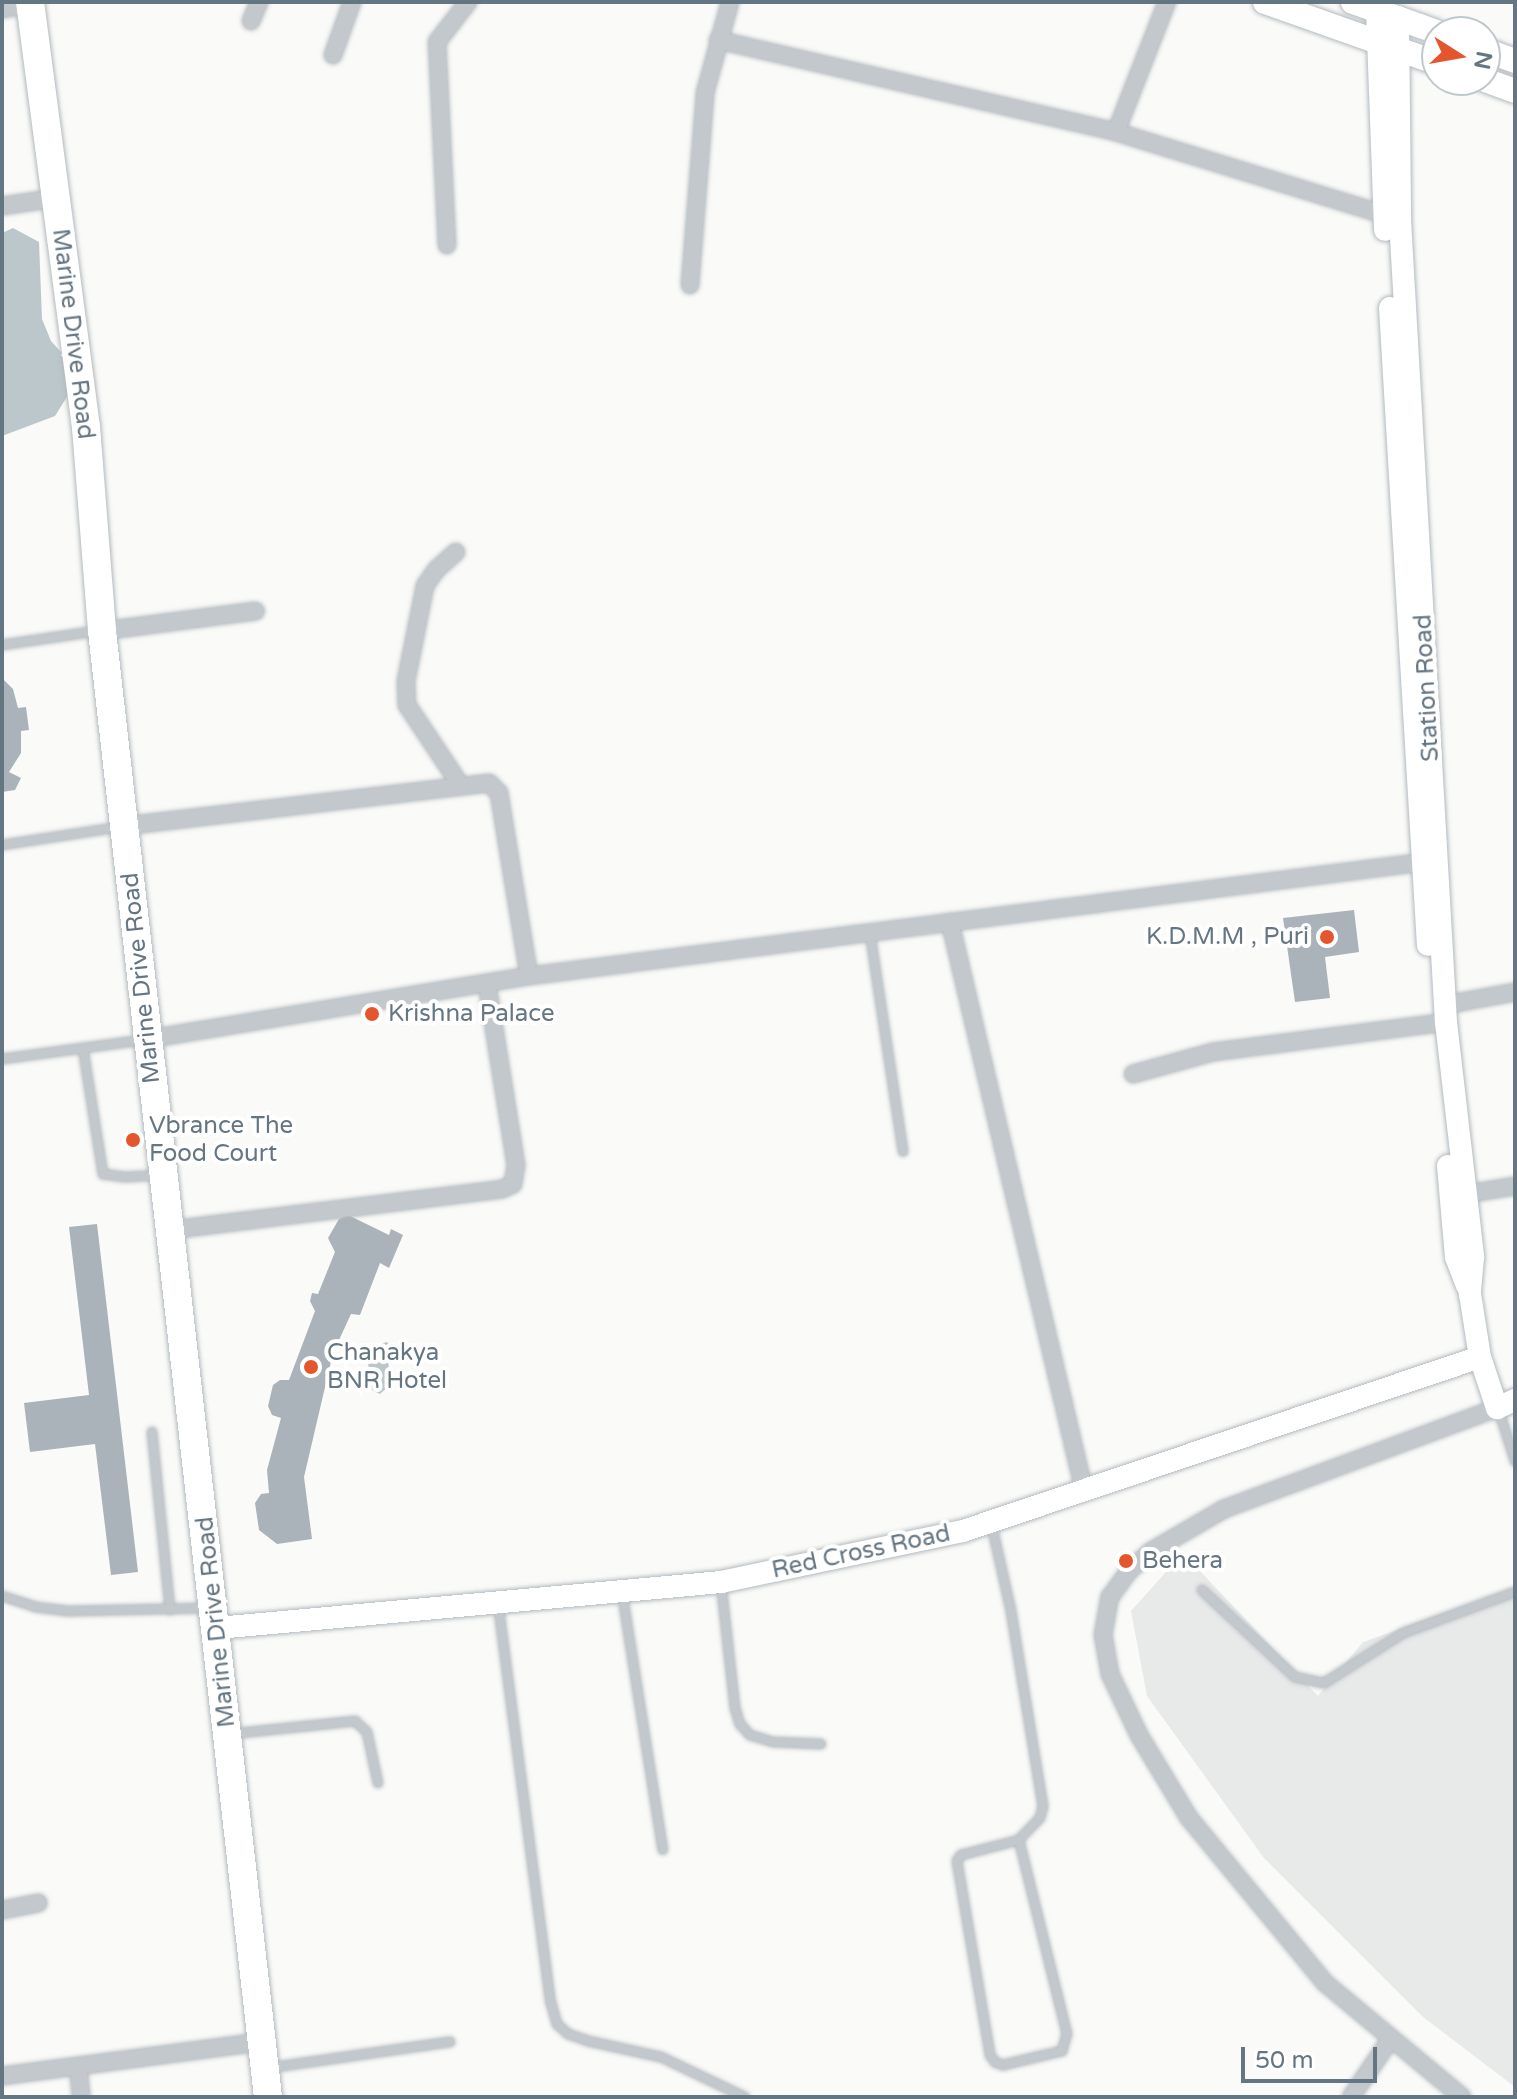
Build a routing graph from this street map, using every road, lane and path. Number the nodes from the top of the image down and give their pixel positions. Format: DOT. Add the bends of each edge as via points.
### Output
graph roads {
  1 [pos="259,2"];
  2 [pos="352,2"];
  3 [pos="468,2"];
  4 [pos="730,2"];
  5 [pos="1167,2"];
  6 [pos="1265,2"];
  7 [pos="1353,2"];
  8 [pos="31,3"];
  9 [pos="2,9"];
  10 [pos="1321,11"];
  11 [pos="1387,14"];
  12 [pos="251,21"];
  13 [pos="1421,26"];
  14 [pos="718,40"];
  15 [pos="1389,46"];
  16 [pos="333,55"];
  17 [pos="1421,57"];
  18 [pos="1116,132"];
  19 [pos="56,198"];
  20 [pos="2,206"];
  21 [pos="1385,215"];
  22 [pos="447,245"];
  23 [pos="690,285"];
  24 [pos="456,552"];
  25 [pos="256,611"];
  26 [pos="102,631"];
  27 [pos="2,645"];
  28 [pos="461,786"];
  29 [pos="124,826"];
  30 [pos="2,845"];
  31 [pos="1429,861"];
  32 [pos="950,922"];
  33 [pos="870,932"];
  34 [pos="529,976"];
  35 [pos="487,983"];
  36 [pos="1515,992"];
  37 [pos="1442,1017"];
  38 [pos="148,1039"];
  39 [pos="83,1048"];
  40 [pos="2,1059"];
  41 [pos="1133,1074"];
  42 [pos="903,1152"];
  43 [pos="164,1175"];
  44 [pos="1515,1186"];
  45 [pos="1466,1194"];
  46 [pos="170,1230"];
  47 [pos="1470,1294"];
  48 [pos="1480,1357"];
  49 [pos="1510,1402"];
  50 [pos="152,1432"];
  51 [pos="1515,1461"];
  52 [pos="1084,1490"];
  53 [pos="990,1522"];
  54 [pos="721,1582"];
  55 [pos="1202,1590"];
  56 [pos="622,1591"];
  57 [pos="1515,1592"];
  58 [pos="2,1596"];
  59 [pos="498,1602"];
  60 [pos="170,1610"];
  61 [pos="216,1618"];
  62 [pos="228,1734"];
  63 [pos="821,1744"];
  64 [pos="378,1783"];
  65 [pos="1019,1840"];
  66 [pos="663,1850"];
  67 [pos="38,1903"];
  68 [pos="2,1910"];
  69 [pos="1390,2040"];
  70 [pos="450,2042"];
  71 [pos="264,2055"];
  72 [pos="78,2066"];
  73 [pos="2,2076"];
  74 [pos="81,2097"];
  75 [pos="268,2097"];
  76 [pos="745,2097"];
  77 [pos="1351,2097"];
  78 [pos="1462,2097"];
  1 -- 12 [label="street"];
  2 -- 16 [label="street"];
  3 -- 22 [label="street" via="437,42"];
  4 -- 14 [label="street"];
  5 -- 18 [label="street"];
  6 -- 10 [label="main road"];
  7 -- 11 [label="main road"];
  8 -- 9 [label="street"];
  8 -- 19 [label="highway, Marine Drive Road"];
  10 -- 15 [label="main road"];
  11 -- 13 [label="main road"];
  11 -- 15 [label="main road, Station Road"];
  14 -- 18 [label="street"];
  14 -- 23 [label="street" via="705,93"];
  15 -- 17 [label="main road"];
  15 -- 21 [label="main road"];
  15 -- 31 [label="main road, Station Road"];
  18 -- 21 [label="street"];
  19 -- 20 [label="street"];
  19 -- 26 [label="highway, Marine Drive Road" via="86,427"];
  21 -- 31 [label="main road"];
  24 -- 28 [label="street" via="425,586 406,681 407,705"];
  25 -- 26 [label="street"];
  26 -- 27 [label="lane"];
  26 -- 29 [label="highway, Marine Drive Road"];
  28 -- 29 [label="street"];
  28 -- 34 [label="street" via="489,783 499,793"];
  29 -- 30 [label="lane"];
  29 -- 38 [label="highway, Marine Drive Road"];
  31 -- 32 [label="street"];
  31 -- 37 [label="main road, Station Road"];
  32 -- 33 [label="street"];
  32 -- 52 [label="street"];
  33 -- 34 [label="street"];
  33 -- 42 [label="lane"];
  34 -- 35 [label="street"];
  35 -- 38 [label="street"];
  35 -- 46 [label="street" via="516,1165 513,1184"];
  36 -- 37 [label="street"];
  37 -- 41 [label="street" via="1213,1052"];
  37 -- 45 [label="main road, Station Road"];
  37 -- 47 [label="main road" via="1456,1257"];
  38 -- 39 [label="lane"];
  38 -- 43 [label="highway, Marine Drive Road"];
  39 -- 40 [label="lane"];
  39 -- 43 [label="lane" via="103,1174"];
  43 -- 46 [label="highway, Marine Drive Road"];
  44 -- 45 [label="street"];
  45 -- 47 [label="main road, Station Road" via="1473,1257"];
  46 -- 61 [label="highway, Marine Drive Road"];
  47 -- 48 [label="main road, Station Road"];
  48 -- 49 [label="main road, Station Road"];
  48 -- 52 [label="main road, Red Cross Road"];
  49 -- 51 [label="lane"];
  49 -- 69 [label="street" via="1224,1509 1150,1552 1110,1597 1103,1635 1110,1674 1189,1818 1325,1983"];
  50 -- 60 [label="lane"];
  52 -- 53 [label="main road, Red Cross Road"];
  53 -- 54 [label="main road, Red Cross Road"];
  53 -- 65 [label="lane" via="1042,1795 1040,1818"];
  54 -- 56 [label="main road, Red Cross Road"];
  54 -- 63 [label="lane" via="740,1724 750,1735 773,1742"];
  55 -- 57 [label="lane" via="1295,1677 1324,1683 1403,1633"];
  56 -- 59 [label="main road, Red Cross Road"];
  56 -- 66 [label="lane"];
  58 -- 60 [label="lane" via="70,1611"];
  59 -- 61 [label="main road, Red Cross Road"];
  59 -- 76 [label="lane" via="557,2024 588,2041 661,2057"];
  60 -- 61 [label="lane"];
  61 -- 62 [label="highway, Marine Drive Road"];
  62 -- 64 [label="lane" via="355,1721 367,1732"];
  62 -- 71 [label="highway, Marine Drive Road"];
  65 -- 65 [label="lane" via="961,1855 957,1861 990,2055 1003,2065 1062,2051 1067,2034"];
  67 -- 68 [label="street"];
  69 -- 77 [label="street"];
  69 -- 78 [label="street"];
  70 -- 71 [label="lane"];
  71 -- 72 [label="street"];
  71 -- 75 [label="highway, Marine Drive Road"];
  72 -- 73 [label="street"];
  72 -- 74 [label="street"];
}
